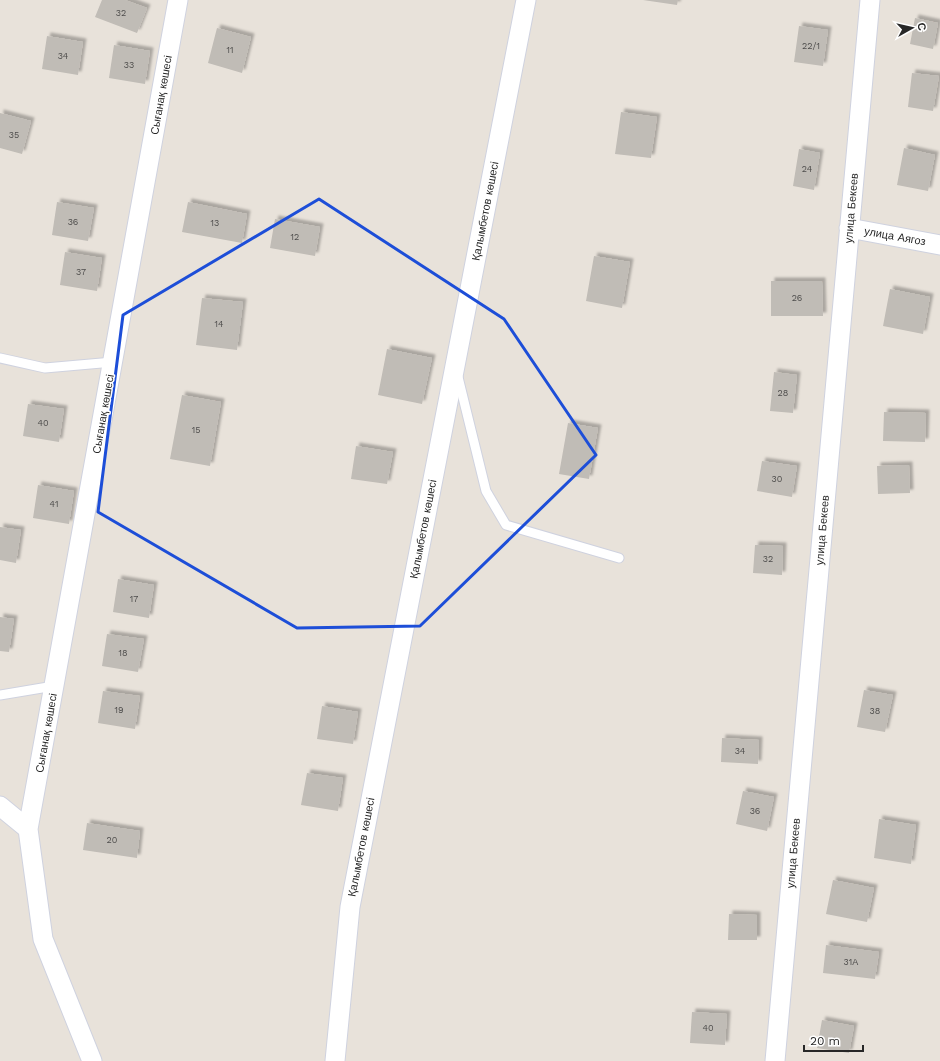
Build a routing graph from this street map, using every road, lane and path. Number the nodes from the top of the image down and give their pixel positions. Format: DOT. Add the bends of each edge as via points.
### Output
graph roads {
  1 [pos="178,0"];
  2 [pos="526,0"];
  3 [pos="870,0"];
  4 [pos="849,228"];
  5 [pos="940,245"];
  6 [pos="0,358"];
  7 [pos="113,362"];
  8 [pos="455,366"];
  9 [pos="619,558"];
  10 [pos="54,686"];
  11 [pos="0,695"];
  12 [pos="0,806"];
  13 [pos="28,829"];
  14 [pos="92,1061"];
  15 [pos="335,1061"];
  16 [pos="775,1061"];
  1 -- 7 [label="street, Сығанақ көшесі"];
  2 -- 8 [label="street, Қалымбетов көшесі"];
  3 -- 4 [label="street, улица Бекеев"];
  4 -- 5 [label="street, улица Аягоз"];
  4 -- 16 [label="street, улица Бекеев"];
  6 -- 7 [label="lane" via="45,368"];
  7 -- 10 [label="street, Сығанақ көшесі"];
  8 -- 9 [label="lane" via="486,491 506,525"];
  8 -- 15 [label="street, Қалымбетов көшесі" via="350,907"];
  10 -- 11 [label="lane"];
  10 -- 13 [label="street, Сығанақ көшесі"];
  12 -- 13 [label="street"];
  13 -- 14 [label="street, Сығанақ көшесі" via="43,939"];
}
